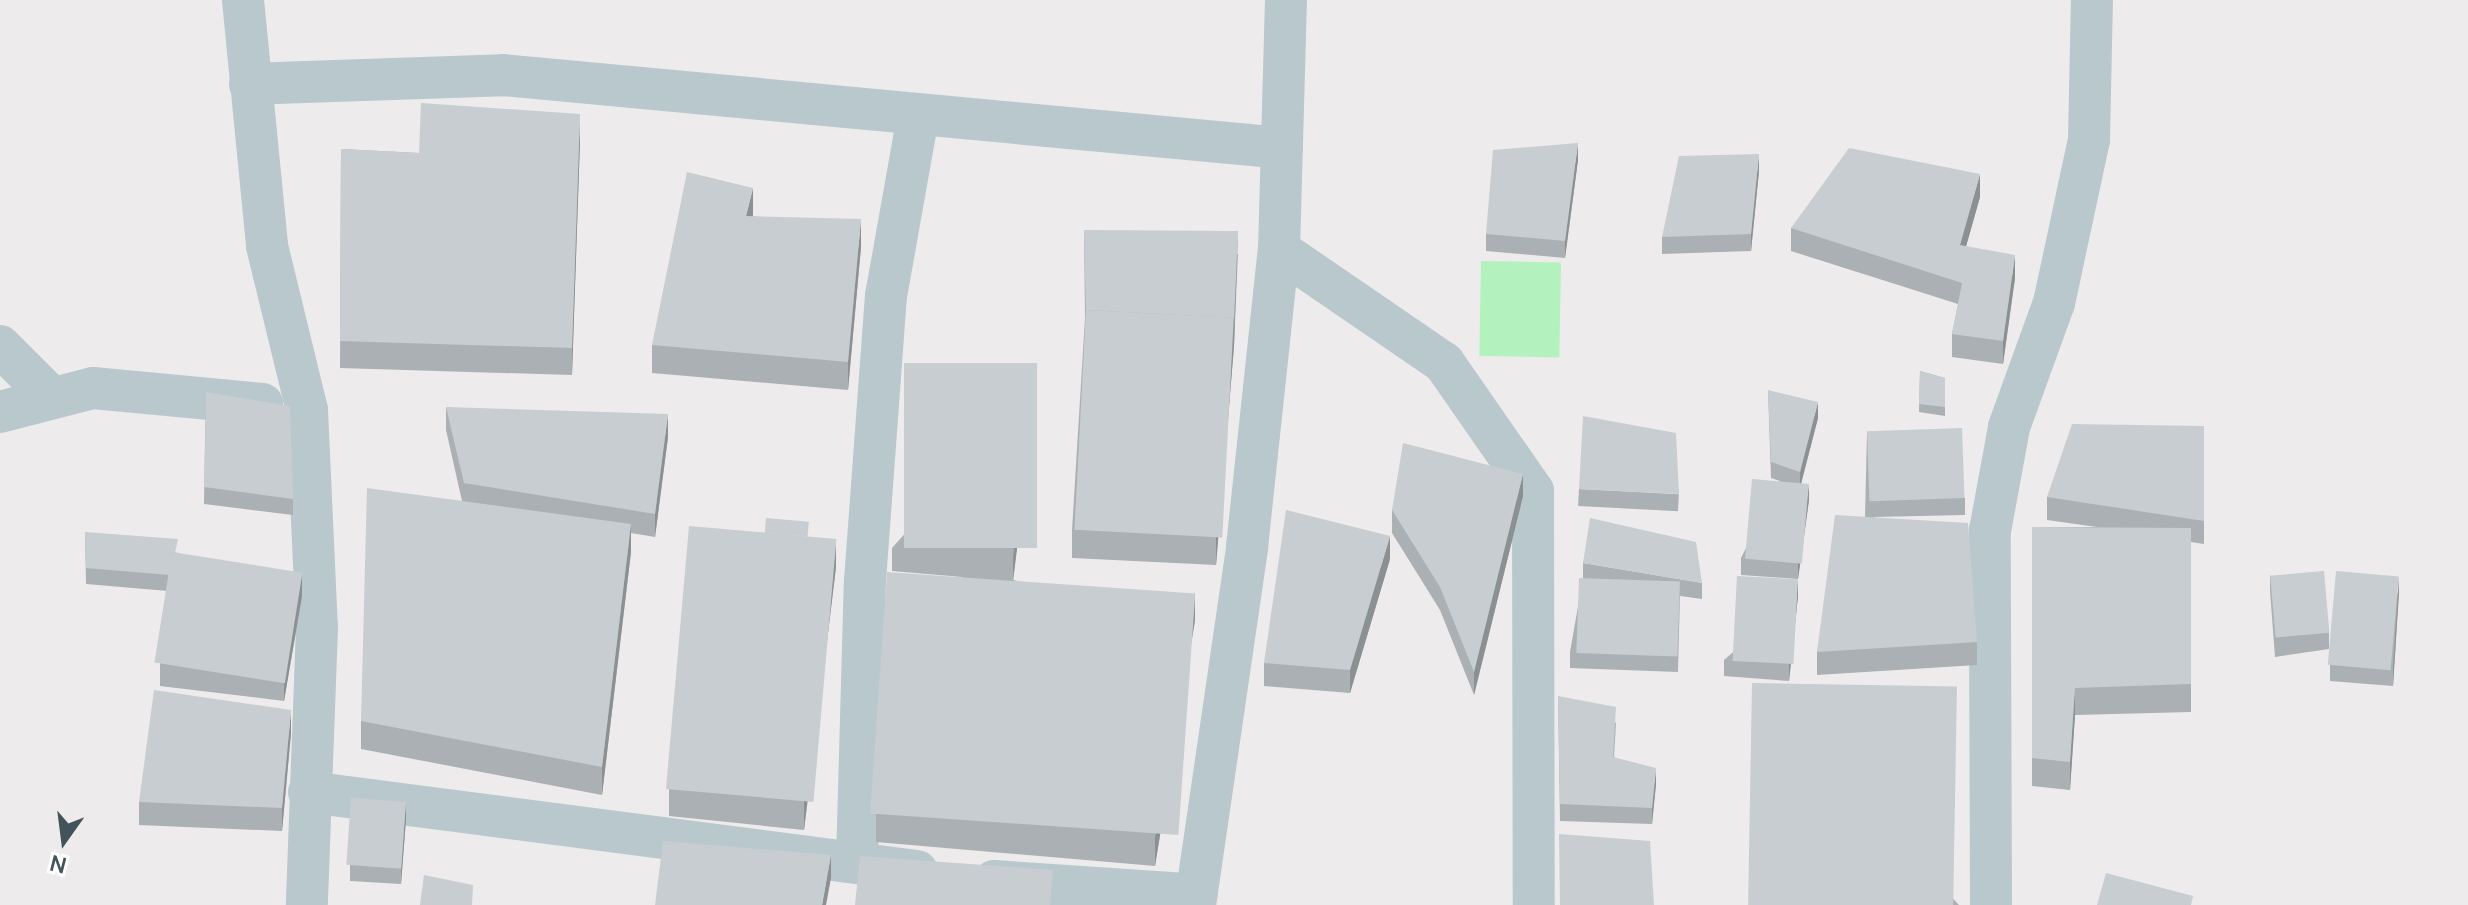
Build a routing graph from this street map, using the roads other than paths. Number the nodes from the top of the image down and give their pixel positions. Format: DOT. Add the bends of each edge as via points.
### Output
graph roads {
  1 [pos="243,0"];
  2 [pos="1286,0"];
  3 [pos="2092,0"];
  4 [pos="250,84"];
  5 [pos="918,116"];
  6 [pos="1282,148"];
  7 [pos="1279,250"];
  8 [pos="0,346"];
  9 [pos="50,396"];
  10 [pos="307,410"];
  11 [pos="0,412"];
  12 [pos="309,792"];
  13 [pos="857,862"];
  14 [pos="1196,900"];
  15 [pos="307,905"];
  16 [pos="1534,905"];
  17 [pos="1991,905"];
  1 -- 4 [label="street"];
  2 -- 6 [label="street"];
  3 -- 17 [label="street" via="2089,140 2054,303 2009,427 1990,531"];
  4 -- 5 [label="street" via="503,75"];
  4 -- 10 [label="street" via="267,246"];
  5 -- 6 [label="street"];
  5 -- 13 [label="street" via="886,296 865,581"];
  6 -- 7 [label="street"];
  7 -- 14 [label="street" via="1247,547"];
  7 -- 16 [label="street" via="1444,363 1533,491"];
  8 -- 9 [label="street"];
  9 -- 10 [label="street" via="93,388 153,390"];
  9 -- 11 [label="street"];
  10 -- 12 [label="street" via="317,627"];
  12 -- 13 [label="street"];
  12 -- 15 [label="street"];
  13 -- 14 [label="street" via="979,880"];
}
